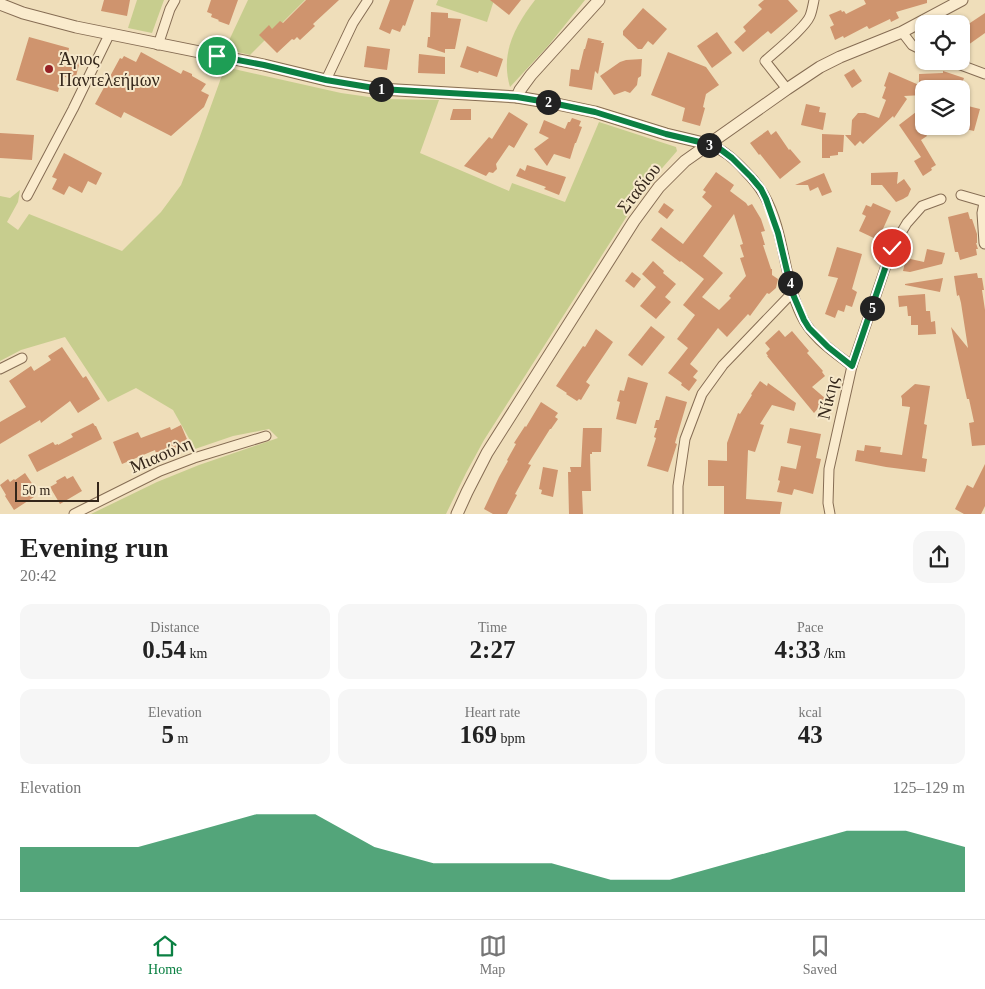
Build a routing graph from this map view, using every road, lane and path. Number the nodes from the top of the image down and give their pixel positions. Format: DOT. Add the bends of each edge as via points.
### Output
graph roads {
  1 [pos="175,0"];
  2 [pos="599,0"];
  3 [pos="814,0"];
  4 [pos="962,0"];
  5 [pos="363,2"];
  6 [pos="0,4"];
  7 [pos="902,32"];
  8 [pos="109,34"];
  9 [pos="158,44"];
  10 [pos="915,47"];
  11 [pos="970,68"];
  12 [pos="985,74"];
  13 [pos="326,80"];
  14 [pos="787,89"];
  15 [pos="517,97"];
  16 [pos="708,144"];
  17 [pos="961,195"];
  18 [pos="27,196"];
  19 [pos="941,199"];
  20 [pos="985,202"];
  21 [pos="985,243"];
  22 [pos="792,292"];
  23 [pos="22,358"];
  24 [pos="852,366"];
  25 [pos="0,369"];
  26 [pos="266,436"];
  27 [pos="74,514"];
  28 [pos="457,514"];
  29 [pos="678,514"];
  30 [pos="830,514"];
  1 -- 9 [label="street"];
  2 -- 15 [label="street" via="531,75"];
  3 -- 14 [label="street" via="805,23 765,60"];
  4 -- 7 [label="street, Σταδίου"];
  5 -- 13 [label="street"];
  6 -- 8 [label="street" via="23,14"];
  7 -- 10 [label="street"];
  7 -- 14 [label="street, Σταδίου" via="830,62"];
  8 -- 9 [label="street"];
  8 -- 18 [label="street"];
  9 -- 13 [label="street"];
  11 -- 12 [label="street"];
  13 -- 15 [label="street" via="380,89"];
  14 -- 16 [label="street, Σταδίου"];
  15 -- 16 [label="street" via="595,112"];
  16 -- 22 [label="street" via="732,158 764,194 778,233"];
  16 -- 28 [label="street, Σταδίου" via="666,179 634,221 487,453"];
  17 -- 20 [label="street"];
  19 -- 24 [label="street, Νίκης" via="922,206 892,248"];
  20 -- 21 [label="street"];
  22 -- 24 [label="street" via="809,328"];
  22 -- 29 [label="street" via="723,365 702,394 686,438 678,486"];
  23 -- 25 [label="street"];
  24 -- 30 [label="street, Νίκης" via="829,469"];
  26 -- 27 [label="street, Μιαούλη" via="160,471"];
}
